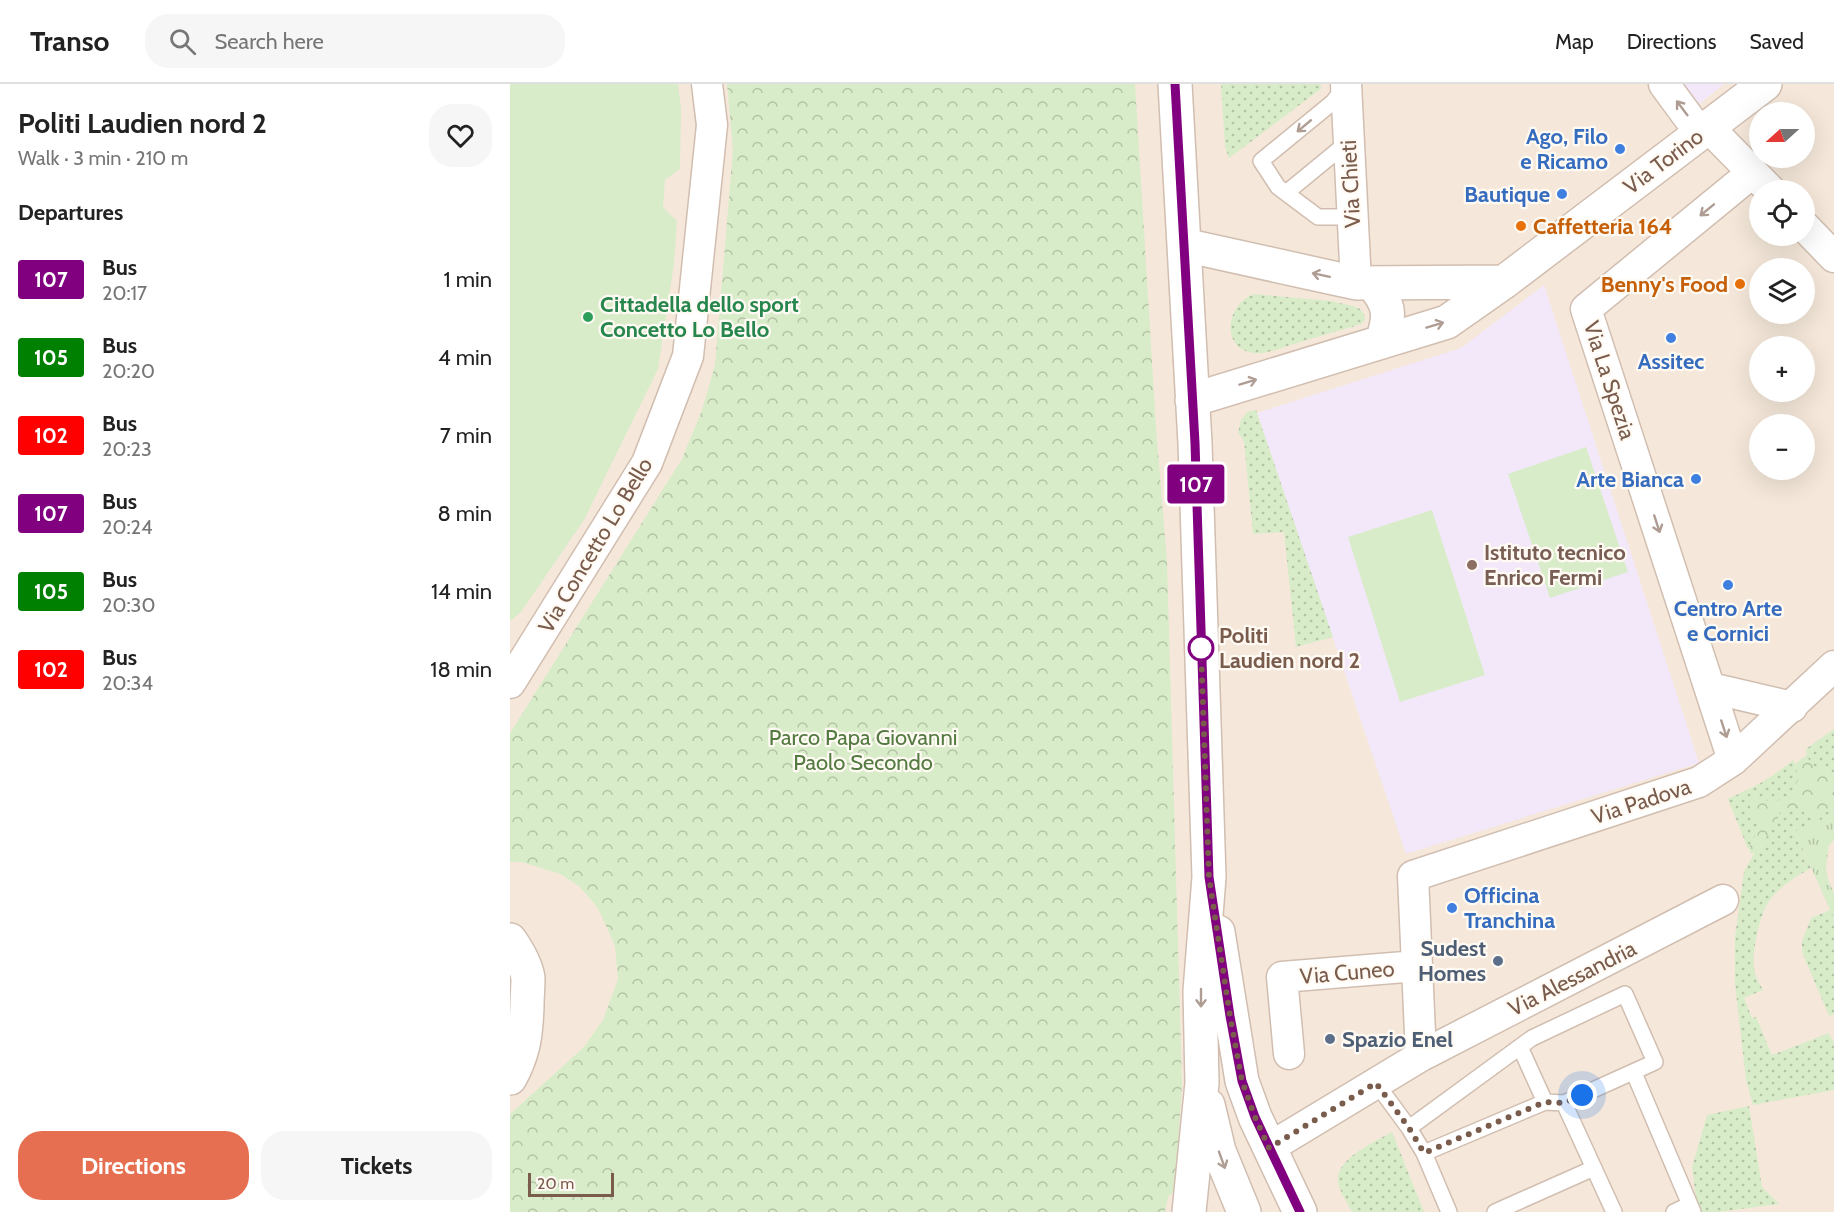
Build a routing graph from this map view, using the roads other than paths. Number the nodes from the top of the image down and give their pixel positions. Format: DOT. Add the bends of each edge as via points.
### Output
graph roads {
  1 [pos="707,84"];
  2 [pos="1175,84"];
  3 [pos="1664,84"];
  4 [pos="1765,84"];
  5 [pos="1346,85"];
  6 [pos="1704,130"];
  7 [pos="1348,142"];
  8 [pos="1759,180"];
  9 [pos="1749,191"];
  10 [pos="1286,193"];
  11 [pos="1352,217"];
  12 [pos="1815,237"];
  13 [pos="1184,245"];
  14 [pos="1834,256"];
  15 [pos="1504,282"];
  16 [pos="1364,283"];
  17 [pos="1382,342"];
  18 [pos="1192,400"];
  19 [pos="1834,666"];
  20 [pos="510,683"];
  21 [pos="1711,688"];
  22 [pos="1792,707"];
  23 [pos="1733,760"];
  24 [pos="1209,877"];
  25 [pos="1723,900"];
  26 [pos="510,940"];
  27 [pos="1417,966"];
  28 [pos="510,969"];
  29 [pos="526,1008"];
  30 [pos="1520,1047"];
  31 [pos="1289,1054"];
  32 [pos="1421,1056"];
  33 [pos="1634,1073"];
  34 [pos="510,1078"];
  35 [pos="1202,1083"];
  36 [pos="1376,1083"];
  37 [pos="1545,1102"];
  38 [pos="1564,1103"];
  39 [pos="1409,1128"];
  40 [pos="1269,1148"];
  41 [pos="1424,1153"];
  42 [pos="1593,1168"];
  43 [pos="1691,1209"];
  44 [pos="1190,1212"];
  45 [pos="1244,1212"];
  46 [pos="1300,1212"];
  47 [pos="1449,1212"];
  48 [pos="1495,1212"];
  49 [pos="1614,1212"];
  50 [pos="1674,1212"];
  1 -- 20 [label="street, Via Concetto Lo Bello" via="712,125 688,356 647,464"];
  2 -- 13 [label="street"];
  6 -- 3 [label="street, one-way"];
  4 -- 6 [label="street, Via Torino"];
  5 -- 7 [label="street, Via Chieti"];
  5 -- 10 [label="lane, one-way" via="1333,102 1261,161"];
  6 -- 8 [label="street"];
  6 -- 15 [label="street, Via Torino"];
  7 -- 10 [label="lane"];
  7 -- 11 [label="street, Via Chieti"];
  9 -- 21 [label="street, Via La Spezia, one-way" via="1586,309"];
  10 -- 11 [label="lane" via="1318,217"];
  11 -- 16 [label="street, Via Chieti"];
  12 -- 14 [label="street"];
  16 -- 13 [label="street, one-way"];
  13 -- 18 [label="street"];
  15 -- 16 [label="street"];
  17 -- 15 [label="street, Via Torino, one-way" via="1447,322"];
  16 -- 17 [label="street" via="1384,297 1389,310"];
  18 -- 17 [label="street, Via Torino, one-way"];
  18 -- 24 [label="street"];
  19 -- 22 [label="street, Via Padova"];
  21 -- 22 [label="street"];
  21 -- 23 [label="street, Via La Spezia, one-way"];
  22 -- 23 [label="street, Via Padova"];
  23 -- 27 [label="street, Via Padova" via="1699,782 1413,876"];
  24 -- 35 [label="street, one-way" via="1200,991"];
  24 -- 40 [label="street" via="1242,1081"];
  25 -- 32 [label="street, Via Alessandria"];
  26 -- 29 [label="street" via="528,976"];
  27 -- 31 [label="street, Via Cuneo" via="1282,977"];
  27 -- 32 [label="street"];
  28 -- 29 [label="street"];
  29 -- 34 [label="street" via="523,1049"];
  30 -- 33 [label="lane" via="1624,994 1655,1062"];
  30 -- 37 [label="lane"];
  30 -- 39 [label="lane"];
  32 -- 36 [label="street, Via Alessandria"];
  33 -- 38 [label="lane"];
  33 -- 43 [label="lane"];
  35 -- 44 [label="street"];
  35 -- 45 [label="street, one-way" via="1219,1151"];
  36 -- 39 [label="lane"];
  36 -- 40 [label="street, Via Alessandria"];
  37 -- 38 [label="lane"];
  37 -- 41 [label="lane"];
  38 -- 42 [label="lane"];
  39 -- 41 [label="lane"];
  40 -- 46 [label="street"];
  41 -- 47 [label="lane"];
  42 -- 48 [label="lane"];
  42 -- 49 [label="lane"];
  43 -- 50 [label="lane"];
}
